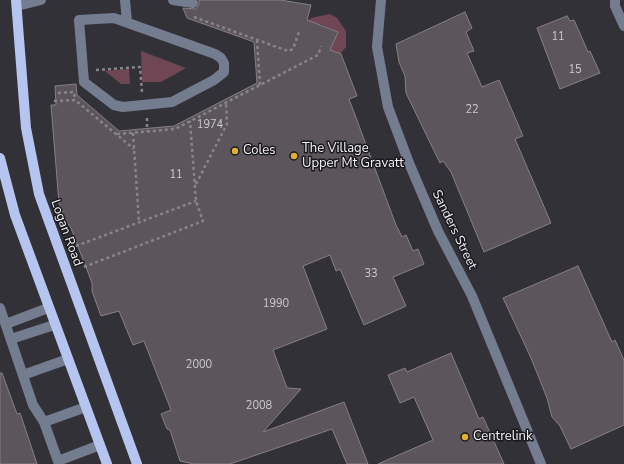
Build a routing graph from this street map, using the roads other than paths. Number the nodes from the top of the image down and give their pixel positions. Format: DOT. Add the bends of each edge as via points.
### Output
graph roads {
  1 [pos="42,0"];
  2 [pos="126,0"];
  3 [pos="173,0"];
  4 [pos="381,0"];
  5 [pos="615,0"];
  6 [pos="17,3"];
  7 [pos="193,3"];
  8 [pos="127,22"];
  9 [pos="624,26"];
  10 [pos="0,158"];
  11 [pos="0,308"];
  12 [pos="48,308"];
  13 [pos="6,324"];
  14 [pos="54,325"];
  15 [pos="11,339"];
  16 [pos="68,360"];
  17 [pos="23,375"];
  18 [pos="86,407"];
  19 [pos="44,422"];
  20 [pos="100,445"];
  21 [pos="58,462"];
  22 [pos="107,464"];
  23 [pos="138,464"];
  24 [pos="541,464"];
  1 -- 6 [label="street"];
  2 -- 8 [label="street"];
  3 -- 7 [label="street"];
  4 -- 24 [label="street, Sanders Street" via="377,47 388,107 435,224 472,296"];
  5 -- 9 [label="street"];
  6 -- 23 [label="main road, Logan Road" via="26,128 39,194"];
  8 -- 8 [label="street" via="114,18 79,20 84,82 111,104 123,107 172,102 224,72 224,63 215,54"];
  10 -- 12 [label="main road" via="14,215"];
  11 -- 13 [label="street"];
  12 -- 13 [label="street"];
  12 -- 14 [label="main road"];
  13 -- 15 [label="street"];
  14 -- 15 [label="street"];
  14 -- 16 [label="main road"];
  15 -- 17 [label="street"];
  16 -- 17 [label="street"];
  16 -- 18 [label="main road"];
  17 -- 19 [label="street" via="33,405"];
  18 -- 19 [label="street"];
  18 -- 20 [label="main road"];
  19 -- 21 [label="street"];
  20 -- 21 [label="street"];
  20 -- 22 [label="main road"];
}
